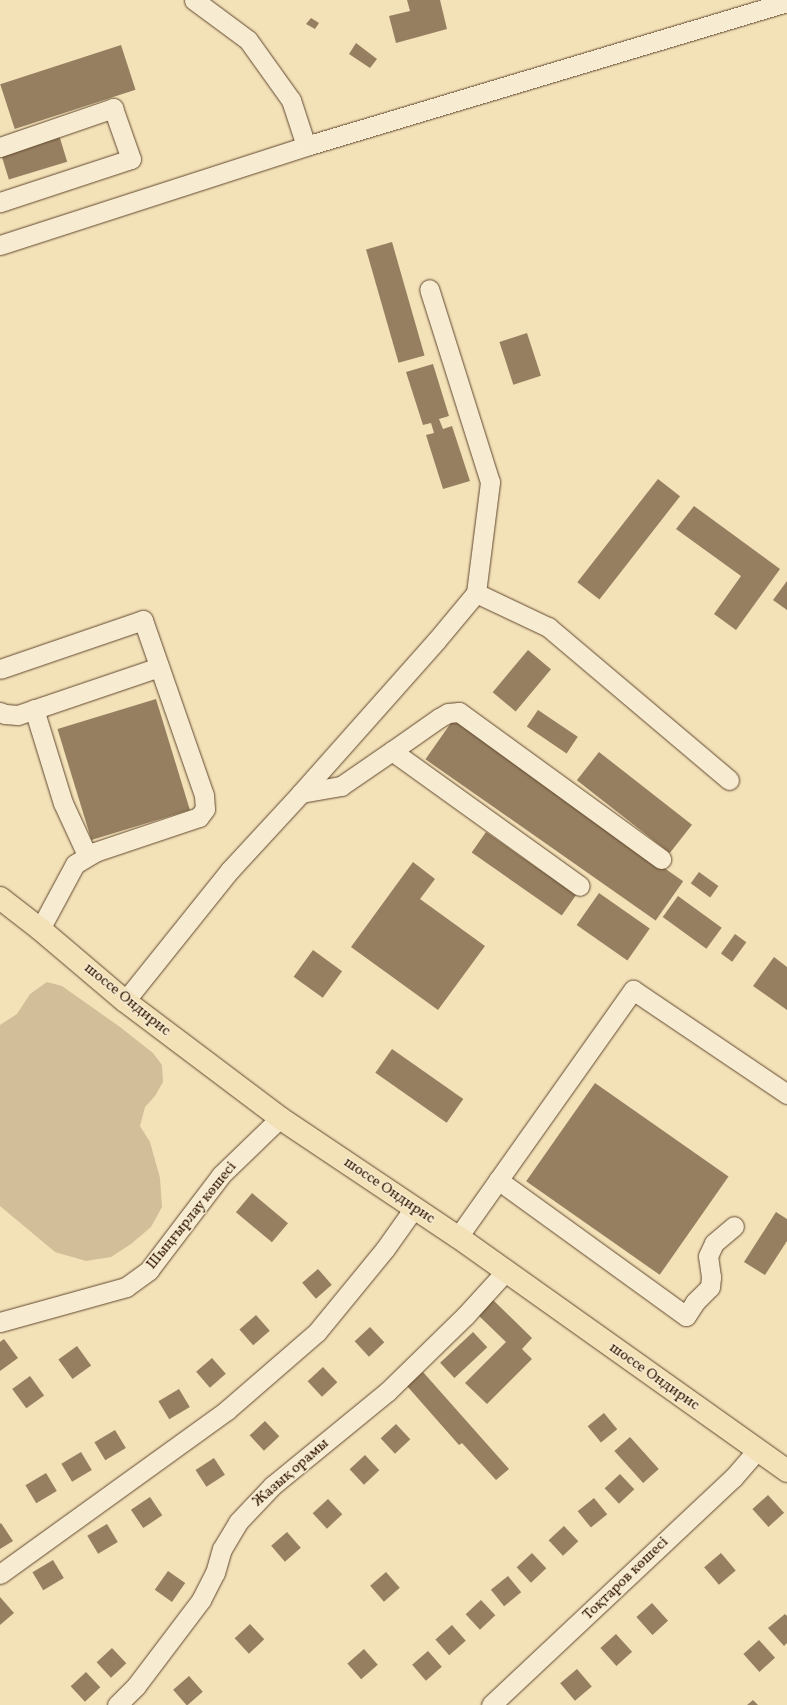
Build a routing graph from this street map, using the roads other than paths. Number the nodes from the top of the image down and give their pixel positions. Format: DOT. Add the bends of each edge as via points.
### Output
graph roads {
  1 [pos="194,0"];
  2 [pos="787,2"];
  3 [pos="306,146"];
  4 [pos="0,147"];
  5 [pos="0,202"];
  6 [pos="0,245"];
  7 [pos="429,289"];
  8 [pos="476,593"];
  9 [pos="159,667"];
  10 [pos="0,668"];
  11 [pos="34,709"];
  12 [pos="0,712"];
  13 [pos="392,751"];
  14 [pos="729,780"];
  15 [pos="301,793"];
  16 [pos="87,855"];
  17 [pos="661,859"];
  18 [pos="580,886"];
  19 [pos="0,898"];
  20 [pos="40,929"];
  21 [pos="125,1001"];
  22 [pos="787,1094"];
  23 [pos="280,1118"];
  24 [pos="498,1180"];
  25 [pos="414,1208"];
  26 [pos="734,1226"];
  27 [pos="458,1237"];
  28 [pos="505,1272"];
  29 [pos="0,1322"];
  30 [pos="757,1450"];
  31 [pos="787,1471"];
  32 [pos="0,1574"];
  33 [pos="117,1705"];
  34 [pos="491,1705"];
  1 -- 3 [label="street" via="248,40 291,100"];
  2 -- 3 [label="street"];
  3 -- 6 [label="street"];
  4 -- 5 [label="street" via="113,108 131,159"];
  7 -- 8 [label="street" via="490,482"];
  8 -- 14 [label="street" via="548,627"];
  8 -- 15 [label="street"];
  9 -- 10 [label="street" via="143,620"];
  9 -- 11 [label="street"];
  9 -- 16 [label="street" via="204,795 205,809 200,818 190,822"];
  11 -- 12 [label="street" via="18,715"];
  11 -- 16 [label="street" via="63,803"];
  13 -- 15 [label="street" via="341,786"];
  13 -- 17 [label="street" via="439,718 448,713 459,712"];
  13 -- 18 [label="street"];
  15 -- 21 [label="street" via="230,870"];
  16 -- 20 [label="street" via="71,869"];
  19 -- 20 [label="main road, шоссе Ондирис"];
  20 -- 21 [label="main road, шоссе Ондирис"];
  21 -- 23 [label="main road, шоссе Ондирис"];
  22 -- 24 [label="street" via="633,990"];
  23 -- 25 [label="main road, шоссе Ондирис"];
  23 -- 29 [label="street, Шыңғырлау көшесі" via="221,1175 149,1270 126,1287"];
  24 -- 26 [label="street" via="686,1316 710,1287 708,1256 714,1243"];
  24 -- 27 [label="street"];
  25 -- 27 [label="main road, шоссе Ондирис"];
  25 -- 32 [label="street" via="385,1249 317,1332 226,1410"];
  27 -- 28 [label="main road, шоссе Ондирис"];
  28 -- 30 [label="main road, шоссе Ондирис"];
  28 -- 33 [label="street, Жазық орамы" via="465,1316 387,1392 272,1486 238,1522 222,1549 215,1573 201,1600 136,1686"];
  30 -- 31 [label="main road, шоссе Ондирис"];
  30 -- 34 [label="street, Тоқтаров көшесі" via="733,1478"];
}
